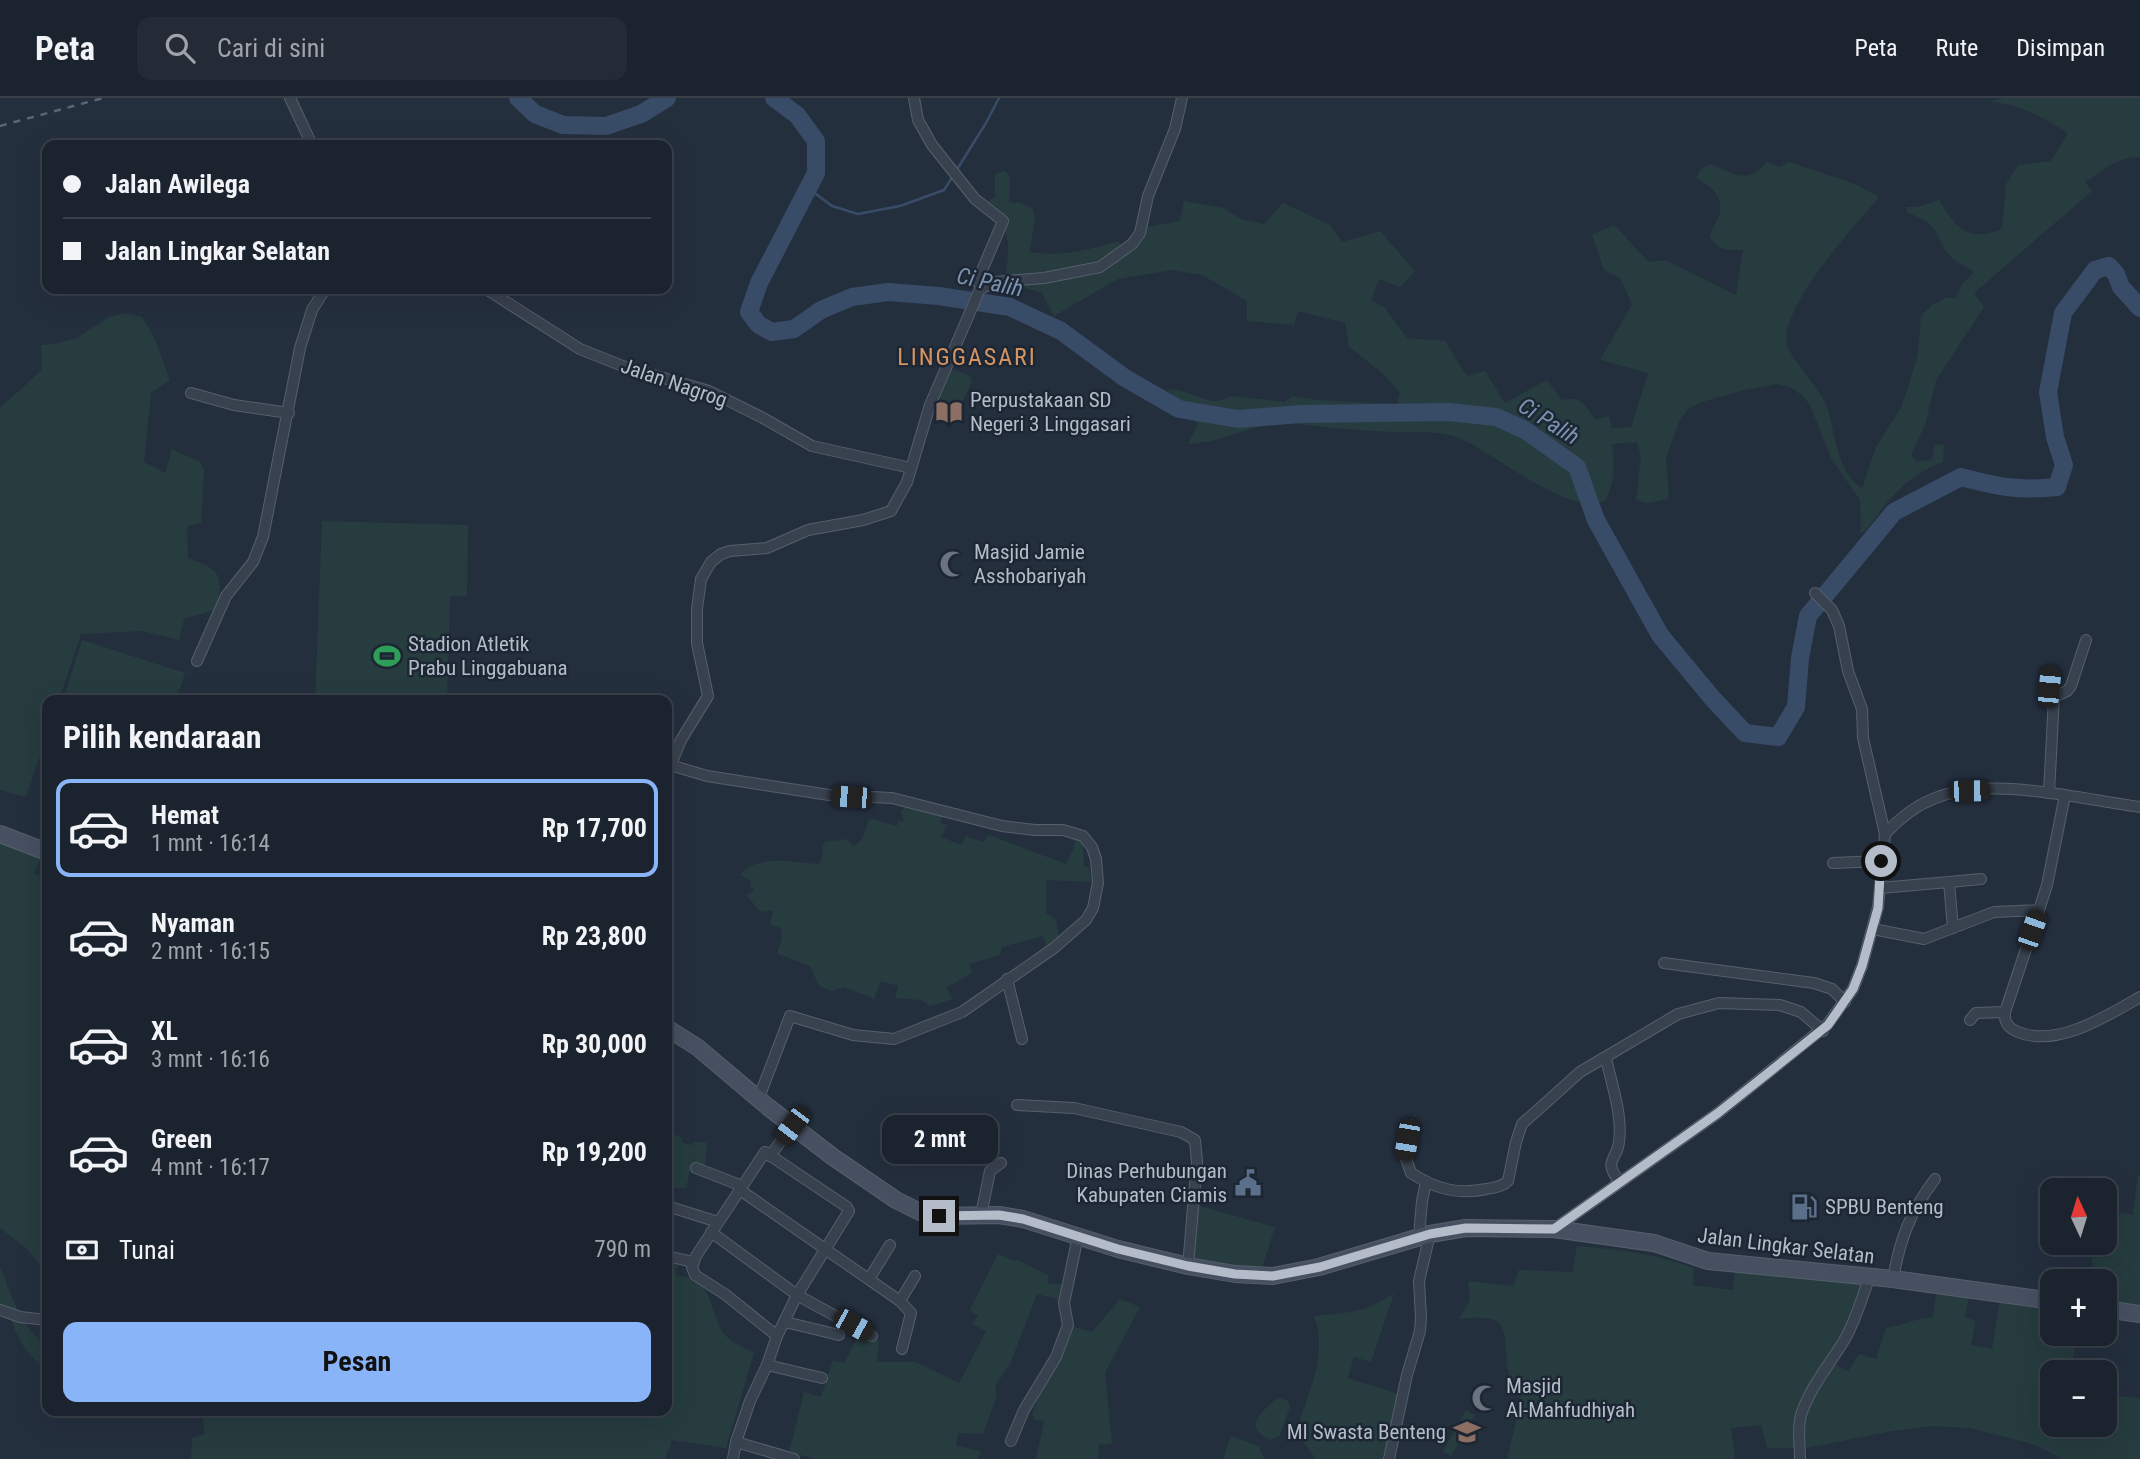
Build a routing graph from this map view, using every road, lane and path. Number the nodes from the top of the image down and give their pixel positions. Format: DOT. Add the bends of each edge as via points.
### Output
graph roads {
  1 [pos="290,98"];
  2 [pos="914,98"];
  3 [pos="1182,98"];
  4 [pos="310,140"];
  5 [pos="982,287"];
  6 [pos="321,294"];
  7 [pos="494,294"];
  8 [pos="191,393"];
  9 [pos="289,413"];
  10 [pos="911,468"];
  11 [pos="1815,593"];
  12 [pos="2086,640"];
  13 [pos="197,661"];
  14 [pos="2050,672"];
  15 [pos="2054,697"];
  16 [pos="672,760"];
  17 [pos="672,770"];
  18 [pos="2049,793"];
  19 [pos="2065,795"];
  20 [pos="2140,807"];
  21 [pos="0,834"];
  22 [pos="1885,834"];
  23 [pos="42,850"];
  24 [pos="1881,861"];
  25 [pos="1833,863"];
  26 [pos="1981,879"];
  27 [pos="1949,882"];
  28 [pos="1880,888"];
  29 [pos="2039,910"];
  30 [pos="1952,928"];
  31 [pos="1873,929"];
  32 [pos="1664,963"];
  33 [pos="1007,979"];
  34 [pos="2140,997"];
  35 [pos="1845,1002"];
  36 [pos="2005,1012"];
  37 [pos="1970,1020"];
  38 [pos="672,1031"];
  39 [pos="1823,1031"];
  40 [pos="1022,1039"];
  41 [pos="1606,1058"];
  42 [pos="758,1100"];
  43 [pos="1017,1105"];
  44 [pos="1410,1125"];
  45 [pos="792,1126"];
  46 [pos="770,1156"];
  47 [pos="1001,1163"];
  48 [pos="696,1168"];
  49 [pos="1935,1179"];
  50 [pos="1426,1182"];
  51 [pos="1620,1182"];
  52 [pos="741,1188"];
  53 [pos="672,1208"];
  54 [pos="981,1215"];
  55 [pos="718,1222"];
  56 [pos="1554,1229"];
  57 [pos="711,1233"];
  58 [pos="1078,1236"];
  59 [pos="1424,1236"];
  60 [pos="890,1245"];
  61 [pos="825,1247"];
  62 [pos="672,1257"];
  63 [pos="693,1262"];
  64 [pos="1188,1266"];
  65 [pos="915,1276"];
  66 [pos="1869,1278"];
  67 [pos="869,1279"];
  68 [pos="1893,1279"];
  69 [pos="797,1295"];
  70 [pos="2040,1299"];
  71 [pos="900,1301"];
  72 [pos="0,1310"];
  73 [pos="2117,1311"];
  74 [pos="2140,1314"];
  75 [pos="42,1319"];
  76 [pos="785,1322"];
  77 [pos="839,1335"];
  78 [pos="777,1336"];
  79 [pos="872,1336"];
  80 [pos="902,1349"];
  81 [pos="767,1365"];
  82 [pos="822,1378"];
  83 [pos="1011,1441"];
  84 [pos="736,1442"];
  85 [pos="733,1459"];
  86 [pos="793,1459"];
  87 [pos="1390,1459"];
  88 [pos="1800,1459"];
  1 -- 4 [label="street"];
  2 -- 5 [label="street" via="924,132 950,168 975,199 1002,219 978,281"];
  3 -- 5 [label="street" via="1175,129 1148,195 1140,233 1132,244 1100,267"];
  5 -- 10 [label="street" via="929,405"];
  6 -- 9 [label="street" via="300,348"];
  7 -- 10 [label="street, Jalan Nagrog" via="580,349 709,391 812,446"];
  8 -- 9 [label="street"];
  9 -- 13 [label="street" via="263,537 253,562 226,596"];
  10 -- 16 [label="street" via="891,511 808,530 767,548 730,551 711,562 701,579 696,608 696,643 708,696"];
  11 -- 22 [label="street" via="1832,610 1839,626 1862,709 1863,738"];
  12 -- 15 [label="street" via="2071,686"];
  14 -- 15 [label="street"];
  15 -- 18 [label="street"];
  17 -- 33 [label="street" via="829,795 892,798 1002,826 1063,830 1083,836 1094,852 1098,875 1093,908 1054,948"];
  18 -- 19 [label="street"];
  18 -- 22 [label="street" via="1951,793 1903,817"];
  19 -- 20 [label="street"];
  19 -- 29 [label="street"];
  21 -- 23 [label="street"];
  22 -- 24 [label="street"];
  24 -- 25 [label="street"];
  24 -- 28 [label="street"];
  26 -- 27 [label="street"];
  27 -- 28 [label="street"];
  27 -- 30 [label="street"];
  28 -- 31 [label="street"];
  29 -- 30 [label="street" via="1994,912"];
  29 -- 36 [label="street"];
  30 -- 31 [label="street" via="1924,939"];
  31 -- 35 [label="street"];
  32 -- 35 [label="street" via="1814,983 1832,989"];
  33 -- 40 [label="street"];
  33 -- 42 [label="street" via="962,1012 894,1039 853,1035 790,1016"];
  34 -- 36 [label="street" via="2094,1023 2039,1036 2010,1029"];
  35 -- 39 [label="street"];
  36 -- 37 [label="street" via="1976,1013"];
  38 -- 42 [label="street, Jalan Lingkar Selatan"];
  39 -- 41 [label="street" via="1793,1007 1719,1003 1678,1014"];
  39 -- 51 [label="street"];
  41 -- 50 [label="street" via="1573,1078 1522,1124 1510,1175 1503,1185 1458,1192"];
  41 -- 51 [label="street" via="1620,1139 1611,1161"];
  42 -- 45 [label="street, Jalan Lingkar Selatan"];
  43 -- 64 [label="street" via="1080,1108 1181,1132 1195,1140"];
  44 -- 50 [label="street" via="1407,1167"];
  45 -- 46 [label="street"];
  45 -- 54 [label="street, Jalan Lingkar Selatan" via="920,1212"];
  46 -- 52 [label="street" via="765,1153"];
  46 -- 61 [label="street" via="847,1207 848,1215"];
  47 -- 54 [label="street" via="990,1171"];
  48 -- 52 [label="street"];
  49 -- 68 [label="street" via="1907,1224"];
  50 -- 59 [label="street"];
  51 -- 56 [label="street"];
  52 -- 55 [label="street"];
  52 -- 61 [label="street"];
  53 -- 55 [label="street"];
  54 -- 58 [label="street, Jalan Lingkar Selatan" via="1023,1219"];
  55 -- 57 [label="street"];
  56 -- 59 [label="street, Jalan Lingkar Selatan" via="1466,1228"];
  56 -- 66 [label="street, Jalan Lingkar Selatan" via="1654,1243 1708,1261"];
  57 -- 63 [label="street"];
  57 -- 69 [label="street"];
  58 -- 64 [label="street, Jalan Lingkar Selatan"];
  58 -- 83 [label="street" via="1064,1303 1068,1325"];
  59 -- 64 [label="street, Jalan Lingkar Selatan" via="1273,1276"];
  59 -- 87 [label="street" via="1420,1331"];
  60 -- 67 [label="street"];
  61 -- 67 [label="street"];
  61 -- 69 [label="street"];
  62 -- 63 [label="street"];
  63 -- 78 [label="street" via="695,1275"];
  65 -- 71 [label="street"];
  66 -- 68 [label="street, Jalan Lingkar Selatan"];
  66 -- 88 [label="street" via="1845,1339 1801,1416"];
  67 -- 71 [label="street"];
  68 -- 70 [label="street, Jalan Lingkar Selatan"];
  69 -- 76 [label="street"];
  69 -- 79 [label="street"];
  71 -- 80 [label="street" via="911,1313"];
  72 -- 75 [label="street"];
  73 -- 74 [label="street"];
  76 -- 77 [label="street"];
  76 -- 78 [label="street"];
  78 -- 81 [label="street"];
  81 -- 82 [label="street"];
  81 -- 84 [label="street"];
  84 -- 85 [label="street"];
  84 -- 86 [label="street"];
}
